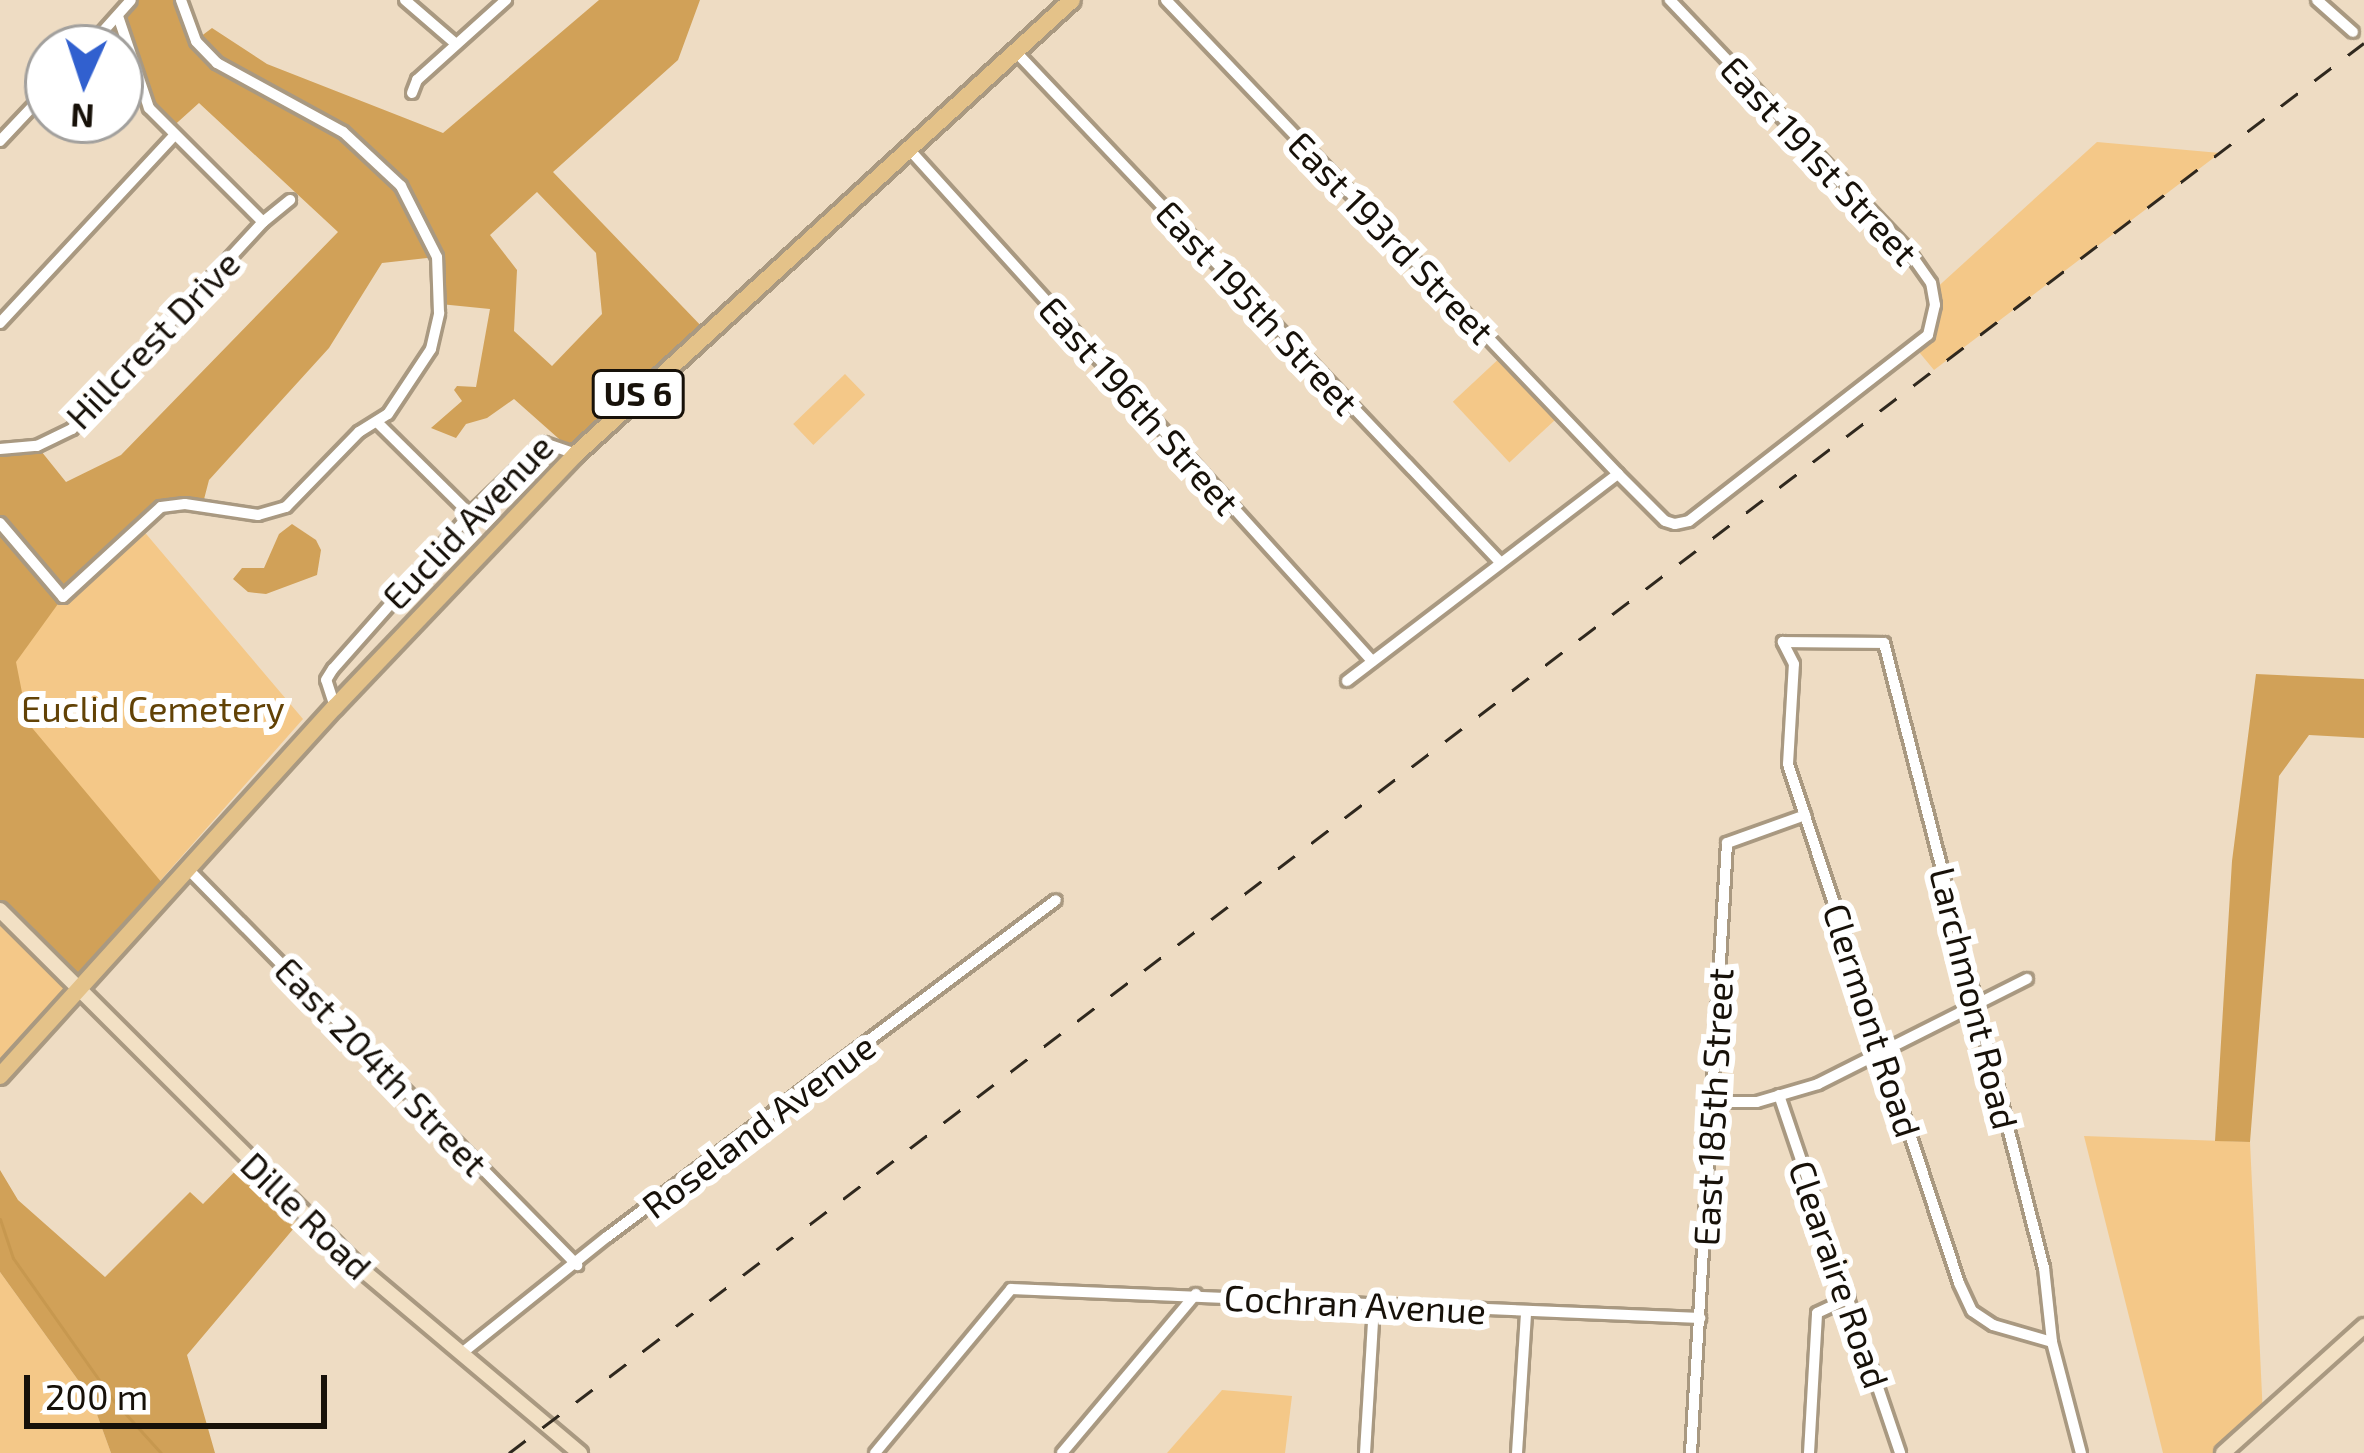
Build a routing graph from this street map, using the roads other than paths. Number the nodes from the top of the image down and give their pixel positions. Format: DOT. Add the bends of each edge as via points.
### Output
graph roads {
  1 [pos="131,0"];
  2 [pos="181,0"];
  3 [pos="405,0"];
  4 [pos="506,0"];
  5 [pos="1072,0"];
  6 [pos="1166,0"];
  7 [pos="1670,0"];
  8 [pos="2318,0"];
  9 [pos="118,16"];
  10 [pos="110,24"];
  11 [pos="2353,32"];
  12 [pos="456,44"];
  13 [pos="1016,52"];
  14 [pos="412,93"];
  15 [pos="24,116"];
  16 [pos="174,136"];
  17 [pos="0,141"];
  18 [pos="908,148"];
  19 [pos="290,200"];
  20 [pos="263,222"];
  21 [pos="0,323"];
  22 [pos="377,423"];
  23 [pos="0,449"];
  24 [pos="576,454"];
  25 [pos="1618,474"];
  26 [pos="470,514"];
  27 [pos="0,523"];
  28 [pos="1499,561"];
  29 [pos="1783,642"];
  30 [pos="1372,661"];
  31 [pos="1347,681"];
  32 [pos="335,707"];
  33 [pos="1805,815"];
  34 [pos="187,868"];
  35 [pos="1056,900"];
  36 [pos="0,910"];
  37 [pos="2027,979"];
  38 [pos="81,992"];
  39 [pos="1977,1005"];
  40 [pos="1885,1052"];
  41 [pos="0,1076"];
  42 [pos="1779,1095"];
  43 [pos="1714,1102"];
  44 [pos="577,1265"];
  45 [pos="1196,1294"];
  46 [pos="1849,1298"];
  47 [pos="1374,1304"];
  48 [pos="1526,1312"];
  49 [pos="1700,1318"];
  50 [pos="2364,1326"];
  51 [pos="2052,1342"];
  52 [pos="462,1354"];
  53 [pos="580,1453"];
  54 [pos="874,1453"];
  55 [pos="1062,1453"];
  56 [pos="1365,1453"];
  57 [pos="1516,1453"];
  58 [pos="1691,1453"];
  59 [pos="1809,1453"];
  60 [pos="1900,1453"];
  61 [pos="2080,1453"];
  62 [pos="2222,1453"];
  1 -- 9 [label="street"];
  2 -- 22 [label="street" via="206,53 361,145 401,186 432,240 440,280 434,337 418,374"];
  3 -- 12 [label="street"];
  4 -- 12 [label="street"];
  5 -- 13 [label="main road, Euclid Avenue / US 6"];
  6 -- 25 [label="street, East 193rd Street"];
  7 -- 25 [label="street, East 191st Street" via="1910,251 1935,305 1928,335 1689,521 1665,520"];
  8 -- 11 [label="street"];
  9 -- 10 [label="street"];
  9 -- 16 [label="street" via="134,77"];
  12 -- 14 [label="street"];
  13 -- 18 [label="main road, Euclid Avenue / US 6"];
  13 -- 28 [label="street, East 195th Street"];
  15 -- 17 [label="street"];
  16 -- 20 [label="street"];
  16 -- 21 [label="street"];
  18 -- 24 [label="main road, Euclid Avenue / US 6"];
  18 -- 30 [label="street, East 196th Street"];
  19 -- 20 [label="street, Hillcrest Drive"];
  20 -- 23 [label="street, Hillcrest Drive" via="71,429 38,446"];
  22 -- 26 [label="street"];
  22 -- 27 [label="street" via="286,507 258,515 185,504 154,511 63,597"];
  24 -- 26 [label="street" via="544,443"];
  24 -- 32 [label="main road, Euclid Avenue / US 6"];
  25 -- 28 [label="street"];
  26 -- 32 [label="street" via="333,669 326,680"];
  28 -- 30 [label="street"];
  29 -- 33 [label="street, Clermont Road" via="1794,664 1788,764"];
  29 -- 39 [label="street, Larchmont Road" via="1884,643"];
  30 -- 31 [label="street"];
  32 -- 34 [label="main road, Euclid Avenue / US 6"];
  33 -- 40 [label="street, Clermont Road"];
  33 -- 43 [label="street, East 185th Street" via="1727,843"];
  34 -- 38 [label="main road, Euclid Avenue / US 6"];
  34 -- 44 [label="street, East 204th Street"];
  35 -- 44 [label="street, Roseland Avenue"];
  36 -- 38 [label="street, Dille Road"];
  37 -- 39 [label="street"];
  38 -- 41 [label="main road, Euclid Avenue / US 6"];
  38 -- 52 [label="street, Dille Road" via="353,1262"];
  39 -- 40 [label="street"];
  39 -- 51 [label="street, Larchmont Road" via="2044,1268"];
  40 -- 42 [label="street"];
  40 -- 51 [label="street, Clermont Road" via="1972,1311"];
  42 -- 43 [label="street"];
  42 -- 46 [label="street, Clearaire Road"];
  43 -- 49 [label="street, East 185th Street"];
  44 -- 52 [label="street, Roseland Avenue"];
  45 -- 47 [label="street, Cochran Avenue"];
  45 -- 54 [label="street, Cochran Avenue" via="1011,1289"];
  45 -- 55 [label="street"];
  46 -- 59 [label="street" via="1816,1313"];
  46 -- 60 [label="street, Clearaire Road"];
  47 -- 48 [label="street, Cochran Avenue"];
  47 -- 56 [label="street"];
  48 -- 49 [label="street, Cochran Avenue"];
  48 -- 57 [label="street"];
  49 -- 58 [label="street, East 185th Street"];
  50 -- 62 [label="street"];
  51 -- 61 [label="street, Larchmont Road"];
  52 -- 53 [label="street, Dille Road"];
}
